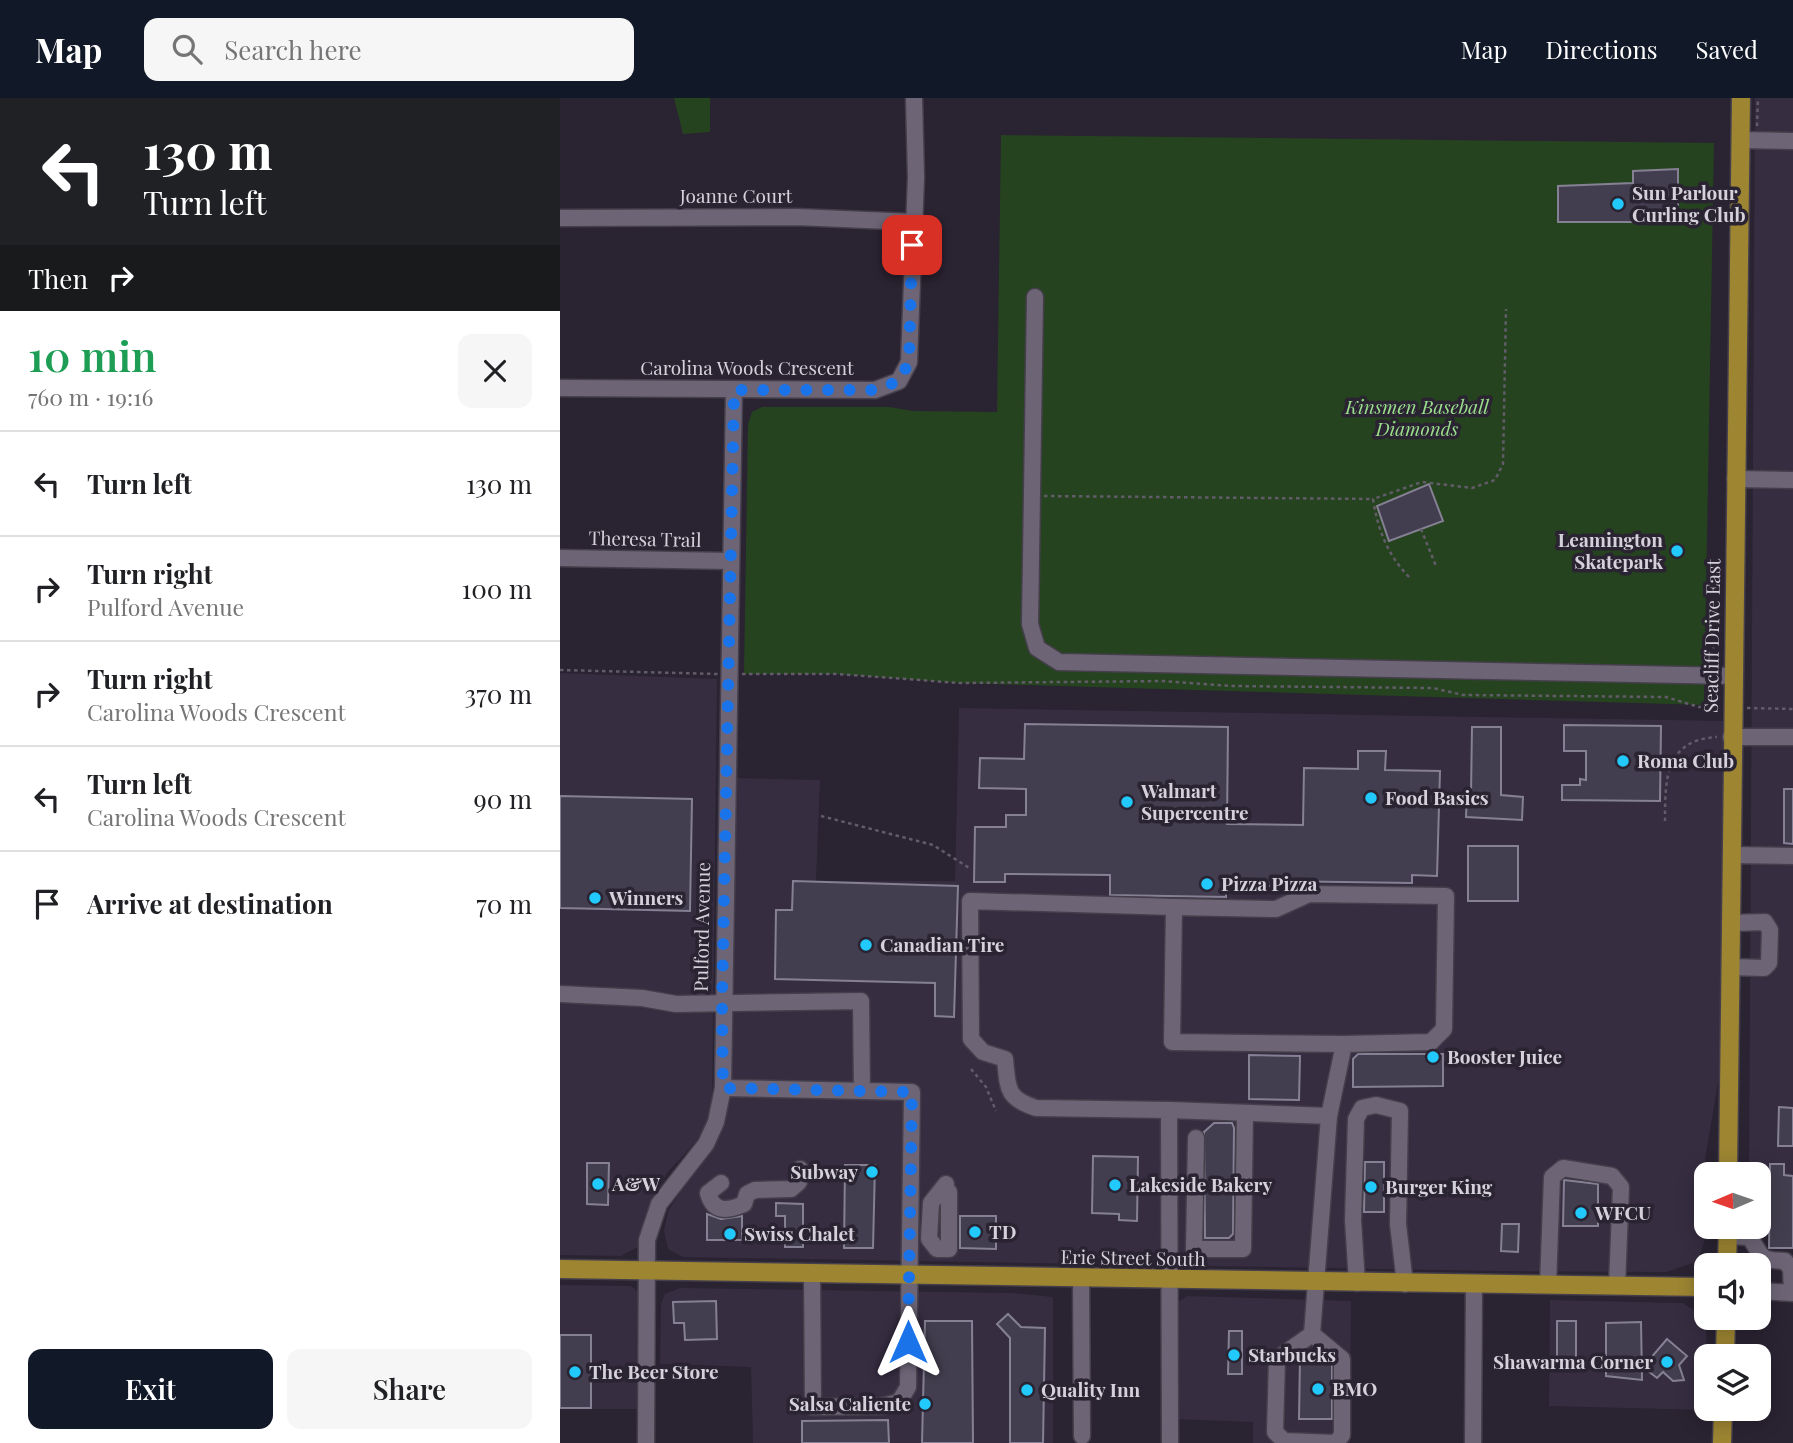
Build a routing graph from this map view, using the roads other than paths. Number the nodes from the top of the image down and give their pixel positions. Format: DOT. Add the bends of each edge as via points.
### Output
graph roads {
  1 [pos="915,98"];
  2 [pos="1741,98"];
  3 [pos="1748,140"];
  4 [pos="1793,141"];
  5 [pos="560,218"];
  6 [pos="913,222"];
  7 [pos="1035,297"];
  8 [pos="560,388"];
  9 [pos="734,390"];
  10 [pos="1735,479"];
  11 [pos="1793,480"];
  12 [pos="560,558"];
  13 [pos="730,561"];
  14 [pos="1733,676"];
  15 [pos="1731,737"];
  16 [pos="1793,737"];
  17 [pos="1731,855"];
  18 [pos="1793,856"];
  19 [pos="1174,907"];
  20 [pos="1730,923"];
  21 [pos="1730,967"];
  22 [pos="560,994"];
  23 [pos="722,1004"];
  24 [pos="1344,1044"];
  25 [pos="723,1088"];
  26 [pos="862,1091"];
  27 [pos="1169,1110"];
  28 [pos="1245,1113"];
  29 [pos="1329,1116"];
  30 [pos="1196,1138"];
  31 [pos="1728,1162"];
  32 [pos="800,1169"];
  33 [pos="721,1183"];
  34 [pos="1750,1239"];
  35 [pos="560,1269"];
  36 [pos="646,1271"];
  37 [pos="812,1272"];
  38 [pos="908,1274"];
  39 [pos="1081,1278"];
  40 [pos="1171,1279"];
  41 [pos="1314,1282"];
  42 [pos="1357,1283"];
  43 [pos="1405,1284"];
  44 [pos="1474,1285"];
  45 [pos="1548,1285"];
  46 [pos="1617,1285"];
  47 [pos="1694,1287"];
  48 [pos="1771,1291"];
  49 [pos="1792,1293"];
  50 [pos="1311,1334"];
  51 [pos="1723,1421"];
  52 [pos="1082,1436"];
  53 [pos="646,1443"];
  54 [pos="1170,1443"];
  55 [pos="1336,1443"];
  56 [pos="1473,1443"];
  57 [pos="1722,1443"];
  1 -- 6 [label="street, Carolina Woods Crescent"];
  2 -- 3 [label="main road, Seacliff Drive East"];
  3 -- 4 [label="street"];
  3 -- 10 [label="main road, Seacliff Drive East"];
  5 -- 6 [label="street, Joanne Court" via="797,217"];
  6 -- 9 [label="street, Carolina Woods Crescent" via="909,362 899,381 875,390"];
  7 -- 14 [label="street" via="1030,624 1037,649 1059,662"];
  8 -- 9 [label="street, Carolina Woods Crescent"];
  9 -- 13 [label="street, Pulford Avenue"];
  10 -- 11 [label="street"];
  10 -- 14 [label="main road, Seacliff Drive East"];
  12 -- 13 [label="street, Theresa Trail"];
  13 -- 23 [label="street, Pulford Avenue"];
  14 -- 15 [label="main road, Seacliff Drive East" via="1725,707"];
  15 -- 16 [label="street"];
  15 -- 17 [label="main road, Seacliff Drive East"];
  17 -- 18 [label="street"];
  17 -- 20 [label="main road, Seacliff Drive East"];
  19 -- 24 [label="street" via="1172,1042"];
  19 -- 24 [label="street" via="1276,909 1309,894 1446,896 1444,1029 1431,1042"];
  19 -- 27 [label="street" via="970,901 971,1039 984,1052 1005,1059 1008,1089 1017,1102 1036,1108"];
  20 -- 21 [label="main road, Seacliff Drive East"];
  20 -- 21 [label="street" via="1765,922 1770,930 1769,963 1763,968"];
  21 -- 31 [label="main road, Seacliff Drive East"];
  22 -- 23 [label="street"];
  23 -- 25 [label="street, Pulford Avenue"];
  23 -- 26 [label="street" via="861,1001"];
  24 -- 29 [label="street"];
  25 -- 26 [label="street"];
  25 -- 36 [label="street, Pulford Avenue" via="706,1144 659,1204 647,1240"];
  26 -- 38 [label="street" via="912,1092"];
  27 -- 28 [label="street"];
  27 -- 40 [label="street"];
  28 -- 29 [label="street"];
  28 -- 30 [label="street" via="1242,1249 1194,1249"];
  29 -- 41 [label="street"];
  32 -- 33 [label="street" via="799,1182 791,1189 755,1190 747,1194 744,1205 732,1209 718,1209 710,1203 708,1193"];
  34 -- 49 [label="street" via="1758,1255 1785,1261 1791,1269"];
  35 -- 36 [label="main road, Erie Street South"];
  36 -- 37 [label="main road, Erie Street South"];
  36 -- 53 [label="street, Pulford Avenue"];
  37 -- 38 [label="main road, Erie Street South"];
  37 -- 38 [label="street" via="813,1407 899,1402 908,1387"];
  38 -- 39 [label="main road, Erie Street South"];
  39 -- 40 [label="main road, Erie Street South"];
  39 -- 52 [label="street"];
  40 -- 41 [label="main road, Erie Street South"];
  40 -- 54 [label="street"];
  41 -- 42 [label="main road, Erie Street South"];
  41 -- 50 [label="street"];
  42 -- 43 [label="main road, Erie Street South"];
  42 -- 43 [label="street" via="1356,1119 1362,1108 1376,1105 1399,1111 1398,1224"];
  43 -- 44 [label="main road, Erie Street South"];
  44 -- 45 [label="main road, Erie Street South"];
  44 -- 56 [label="street"];
  45 -- 46 [label="main road, Erie Street South"];
  45 -- 46 [label="street" via="1552,1177 1563,1168 1612,1177 1621,1187"];
  46 -- 47 [label="main road, Erie Street South"];
  48 -- 49 [label="street"];
  50 -- 55 [label="street" via="1342,1359 1342,1435"];
  50 -- 55 [label="street" via="1277,1359 1275,1432 1284,1441"];
  51 -- 57 [label="main road"];
}
